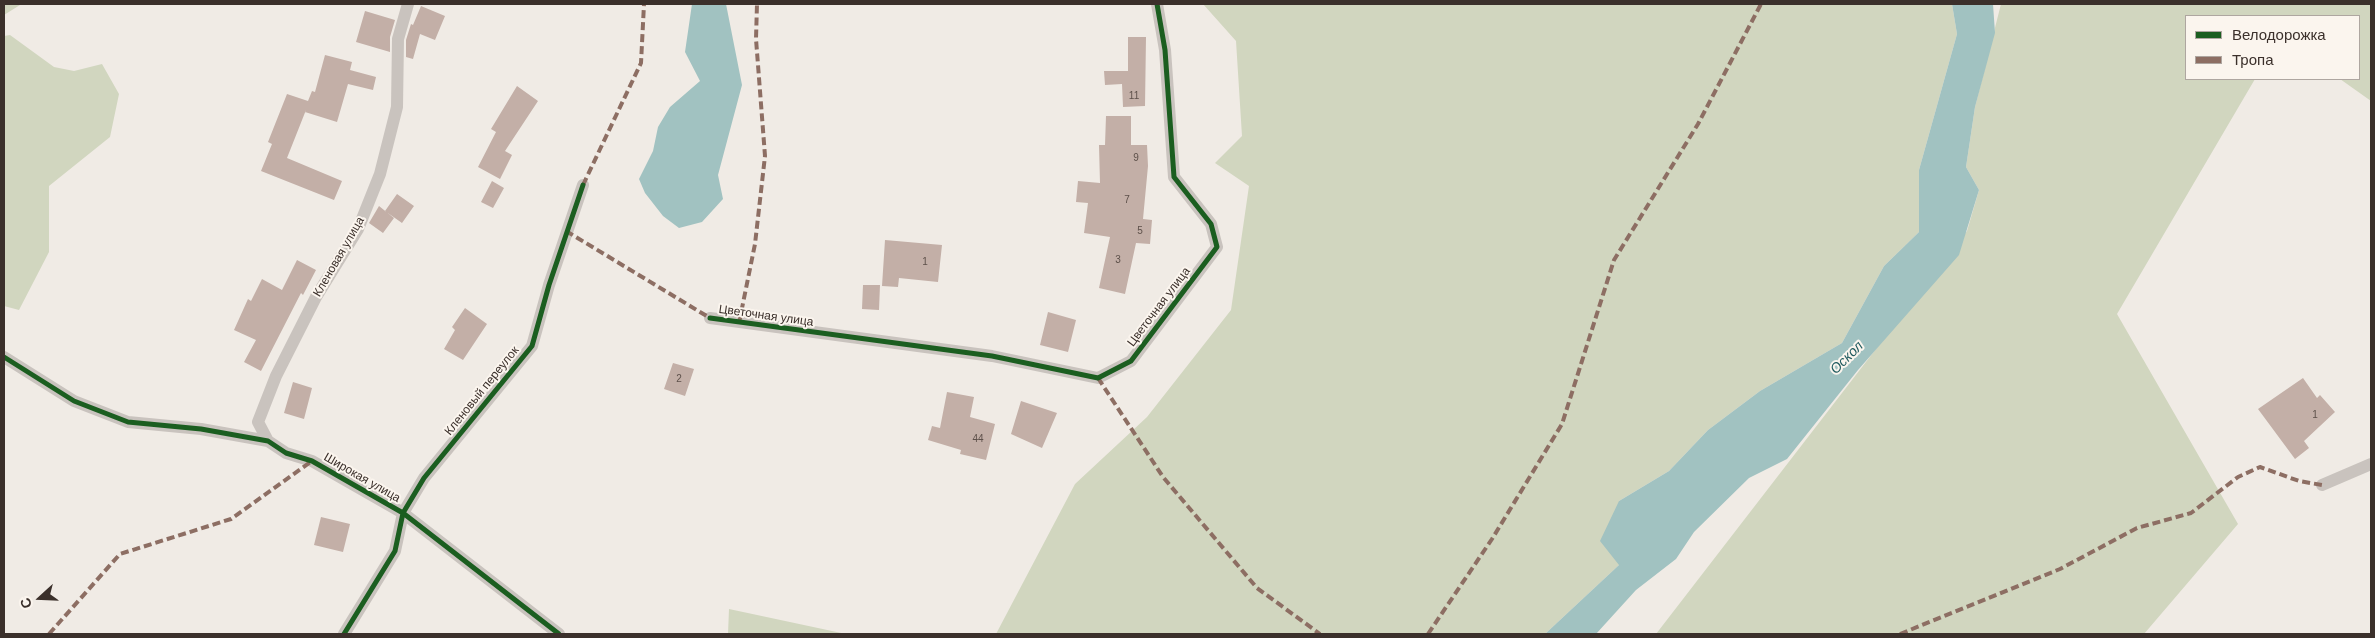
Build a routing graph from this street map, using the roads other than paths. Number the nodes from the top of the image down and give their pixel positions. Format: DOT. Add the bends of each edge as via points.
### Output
graph roads {
  1 [pos="408,4"];
  2 [pos="1157,4"];
  3 [pos="583,185"];
  4 [pos="710,318"];
  5 [pos="4,357"];
  6 [pos="268,441"];
  7 [pos="2371,464"];
  8 [pos="2322,485"];
  9 [pos="403,513"];
  10 [pos="344,634"];
  11 [pos="559,634"];
  1 -- 6 [label="street, Кленовая улица" via="398,39 397,107 380,174 358,229 316,297 276,376 258,422"];
  2 -- 4 [label="street, Цветочная улица" via="1165,50 1174,177 1211,224 1216,247 1131,362 1098,378 992,356"];
  3 -- 9 [label="street, Кленовый переулок" via="532,346 424,478"];
  5 -- 6 [label="street" via="74,401 128,422 201,429"];
  6 -- 9 [label="street, Широкая улица" via="286,453 312,461"];
  7 -- 8 [label="street"];
  9 -- 10 [label="street, Широкая улица" via="395,551"];
  9 -- 11 [label="street"];
}
